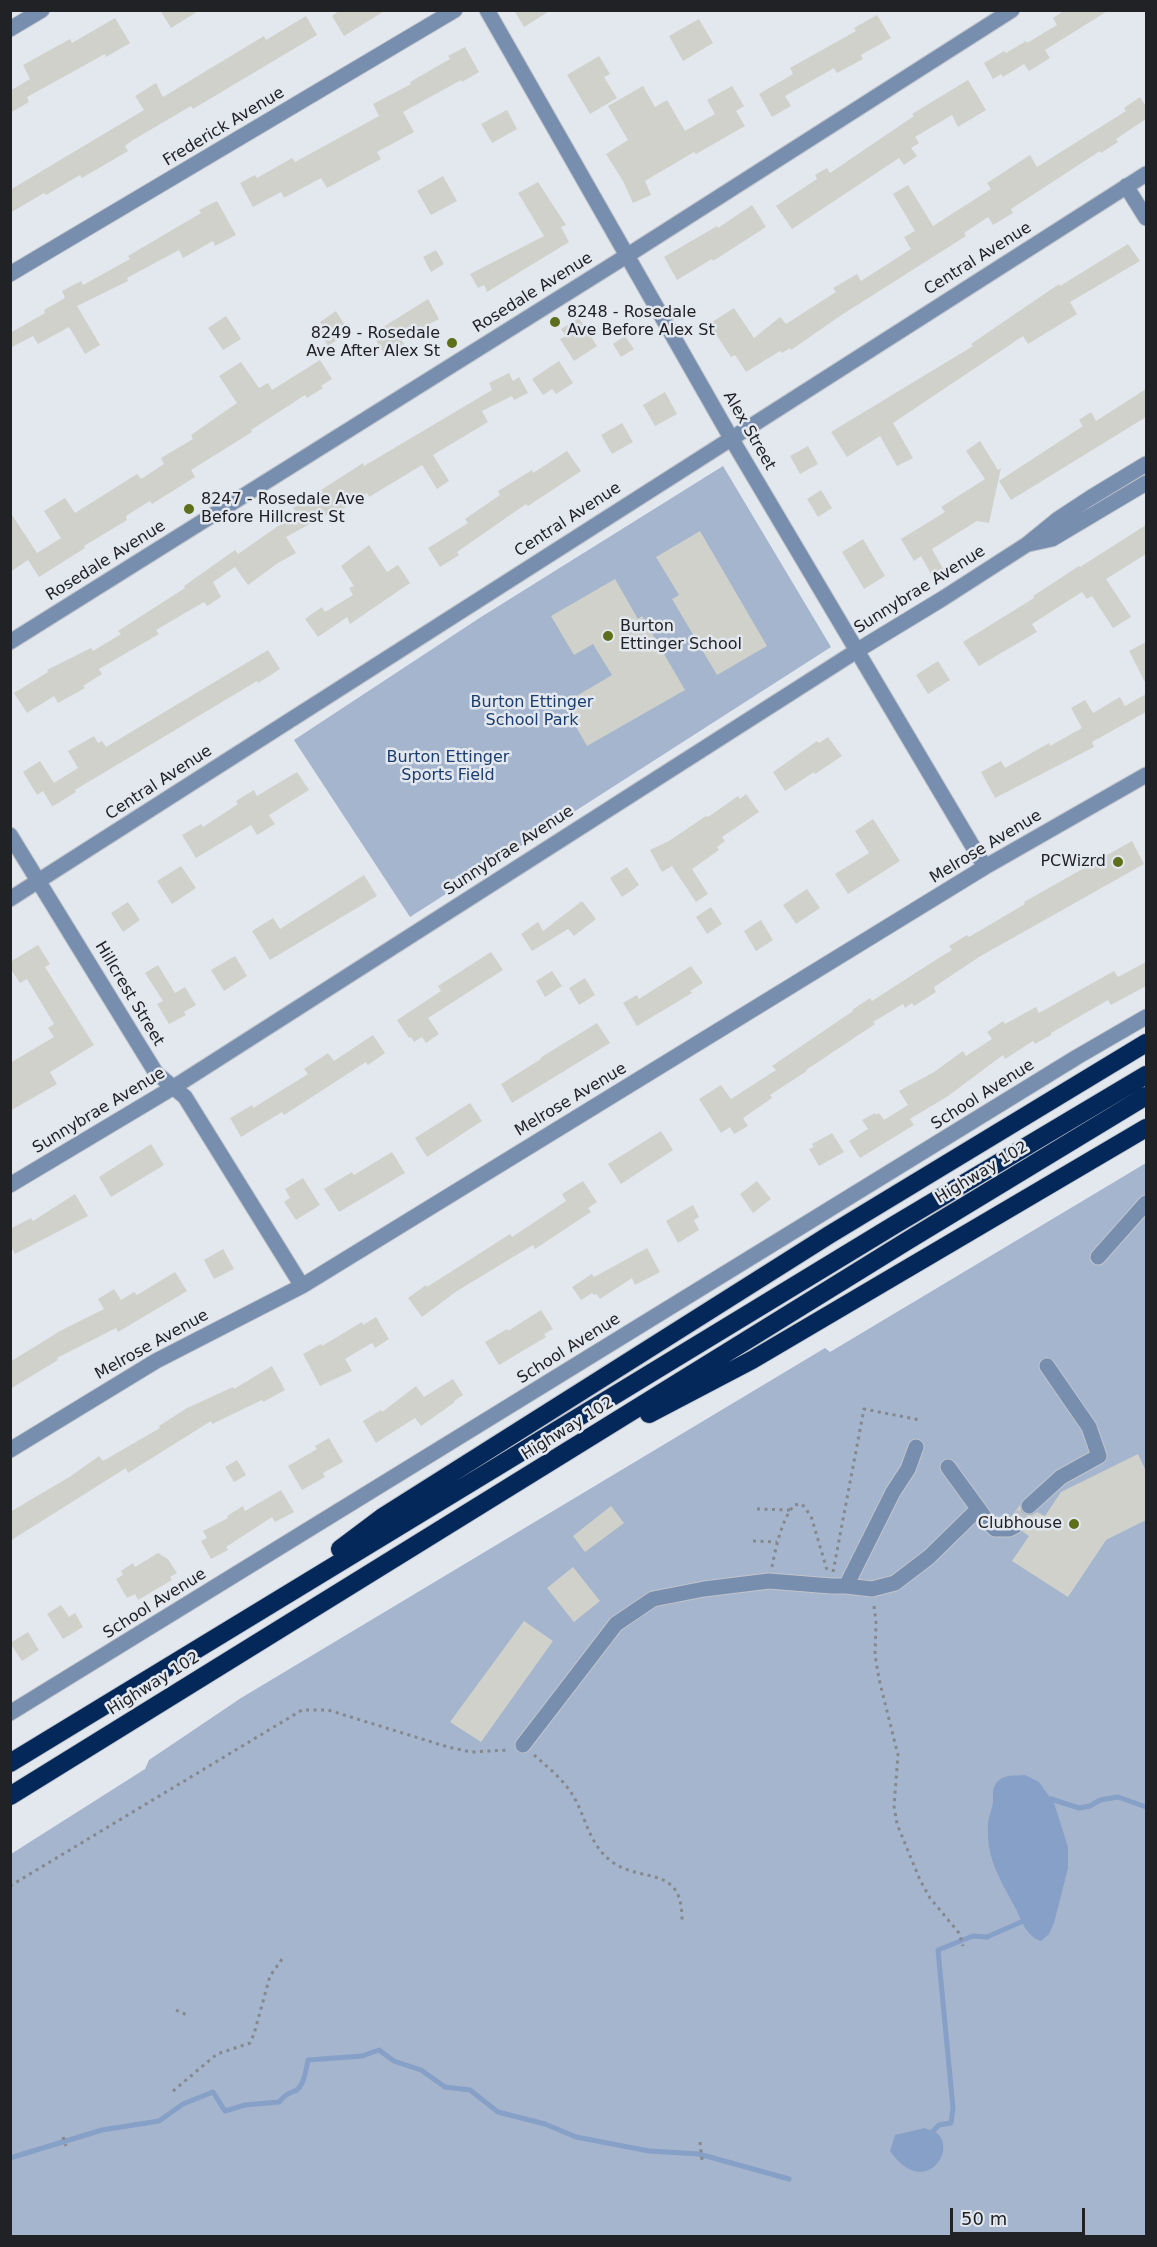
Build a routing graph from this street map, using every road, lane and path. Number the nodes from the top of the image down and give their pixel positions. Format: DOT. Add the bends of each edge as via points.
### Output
graph roads {
  1 [pos="42,10"];
  2 [pos="455,10"];
  3 [pos="487,10"];
  4 [pos="1012,10"];
  5 [pos="10,29"];
  6 [pos="1146,174"];
  7 [pos="1126,186"];
  8 [pos="1146,218"];
  9 [pos="628,255"];
  10 [pos="10,274"];
  11 [pos="731,438"];
  12 [pos="1146,464"];
  13 [pos="1146,483"];
  14 [pos="1026,545"];
  15 [pos="10,642"];
  16 [pos="858,650"];
  17 [pos="1146,775"];
  18 [pos="10,836"];
  19 [pos="985,867"];
  20 [pos="39,881"];
  21 [pos="10,899"];
  22 [pos="1146,1017"];
  23 [pos="1146,1043"];
  24 [pos="1146,1075"];
  25 [pos="174,1087"];
  26 [pos="1146,1096"];
  27 [pos="1146,1128"];
  28 [pos="10,1185"];
  29 [pos="1146,1203"];
  30 [pos="1098,1257"];
  31 [pos="302,1286"];
  32 [pos="1047,1366"];
  33 [pos="920,1420"];
  34 [pos="916,1447"];
  35 [pos="10,1449"];
  36 [pos="948,1467"];
  37 [pos="504,1491"];
  38 [pos="1029,1506"];
  39 [pos="757,1509"];
  40 [pos="978,1509"];
  41 [pos="790,1510"];
  42 [pos="1015,1526"];
  43 [pos="753,1541"];
  44 [pos="777,1542"];
  45 [pos="769,1581"];
  46 [pos="838,1586"];
  47 [pos="872,1589"];
  48 [pos="263,1608"];
  49 [pos="10,1713"];
  50 [pos="524,1745"];
  51 [pos="10,1763"];
  52 [pos="10,1796"];
  53 [pos="10,1886"];
  54 [pos="682,1920"];
  55 [pos="963,1947"];
  56 [pos="282,1959"];
  57 [pos="176,2010"];
  58 [pos="189,2016"];
  59 [pos="173,2091"];
  60 [pos="63,2137"];
  61 [pos="700,2142"];
  62 [pos="66,2146"];
  63 [pos="702,2160"];
  1 -- 5 [label="street"];
  2 -- 10 [label="street, Frederick Avenue"];
  3 -- 9 [label="street, Alex Street"];
  4 -- 9 [label="street, Rosedale Avenue"];
  6 -- 7 [label="street, Central Avenue"];
  7 -- 8 [label="street"];
  7 -- 11 [label="street, Central Avenue"];
  9 -- 11 [label="street, Alex Street"];
  9 -- 15 [label="street, Rosedale Avenue"];
  11 -- 16 [label="street, Alex Street"];
  11 -- 20 [label="street, Central Avenue"];
  12 -- 14 [label="street, Sunnybrae Avenue" via="1066,514"];
  13 -- 14 [label="street, Sunnybrae Avenue" via="1052,539"];
  14 -- 16 [label="street, Sunnybrae Avenue"];
  16 -- 19 [label="street, Alex Street"];
  16 -- 25 [label="street, Sunnybrae Avenue"];
  17 -- 19 [label="street, Melrose Avenue"];
  18 -- 20 [label="street, Hillcrest Street"];
  19 -- 31 [label="street, Melrose Avenue"];
  20 -- 21 [label="street, Central Avenue"];
  20 -- 25 [label="street, Hillcrest Street" via="156,1073"];
  22 -- 49 [label="street, School Avenue"];
  23 -- 48 [label="highway" via="819,1241 384,1516"];
  24 -- 48 [label="highway, Highway 102"];
  25 -- 28 [label="street, Sunnybrae Avenue"];
  25 -- 31 [label="street, Hillcrest Street" via="185,1097"];
  26 -- 37 [label="highway, Highway 102"];
  27 -- 37 [label="highway" via="752,1360"];
  29 -- 30 [label="street"];
  31 -- 35 [label="street, Melrose Avenue" via="156,1360"];
  32 -- 38 [label="street" via="1089,1427 1099,1456 1061,1477"];
  33 -- 46 [label="path" via="864,1409 841,1525"];
  34 -- 46 [label="street" via="908,1469"];
  36 -- 40 [label="street"];
  37 -- 52 [label="highway, Highway 102"];
  39 -- 41 [label="path"];
  40 -- 42 [label="street" via="995,1529"];
  40 -- 47 [label="street" via="903,1579"];
  41 -- 44 [label="path"];
  41 -- 46 [label="path" via="802,1504 811,1516"];
  43 -- 44 [label="path"];
  44 -- 45 [label="path"];
  45 -- 46 [label="street"];
  45 -- 50 [label="street" via="653,1599 616,1624"];
  46 -- 47 [label="street"];
  47 -- 55 [label="path" via="875,1654 898,1755 894,1806 897,1824 920,1880 959,1933"];
  48 -- 51 [label="highway, Highway 102"];
  50 -- 53 [label="path" via="471,1752 328,1710 302,1710"];
  50 -- 54 [label="path" via="575,1798 599,1851 615,1863 673,1886 682,1904"];
  56 -- 59 [label="path" via="270,1976 250,2043 217,2054"];
  57 -- 58 [label="path"];
  60 -- 62 [label="path"];
  61 -- 63 [label="path"];
}
